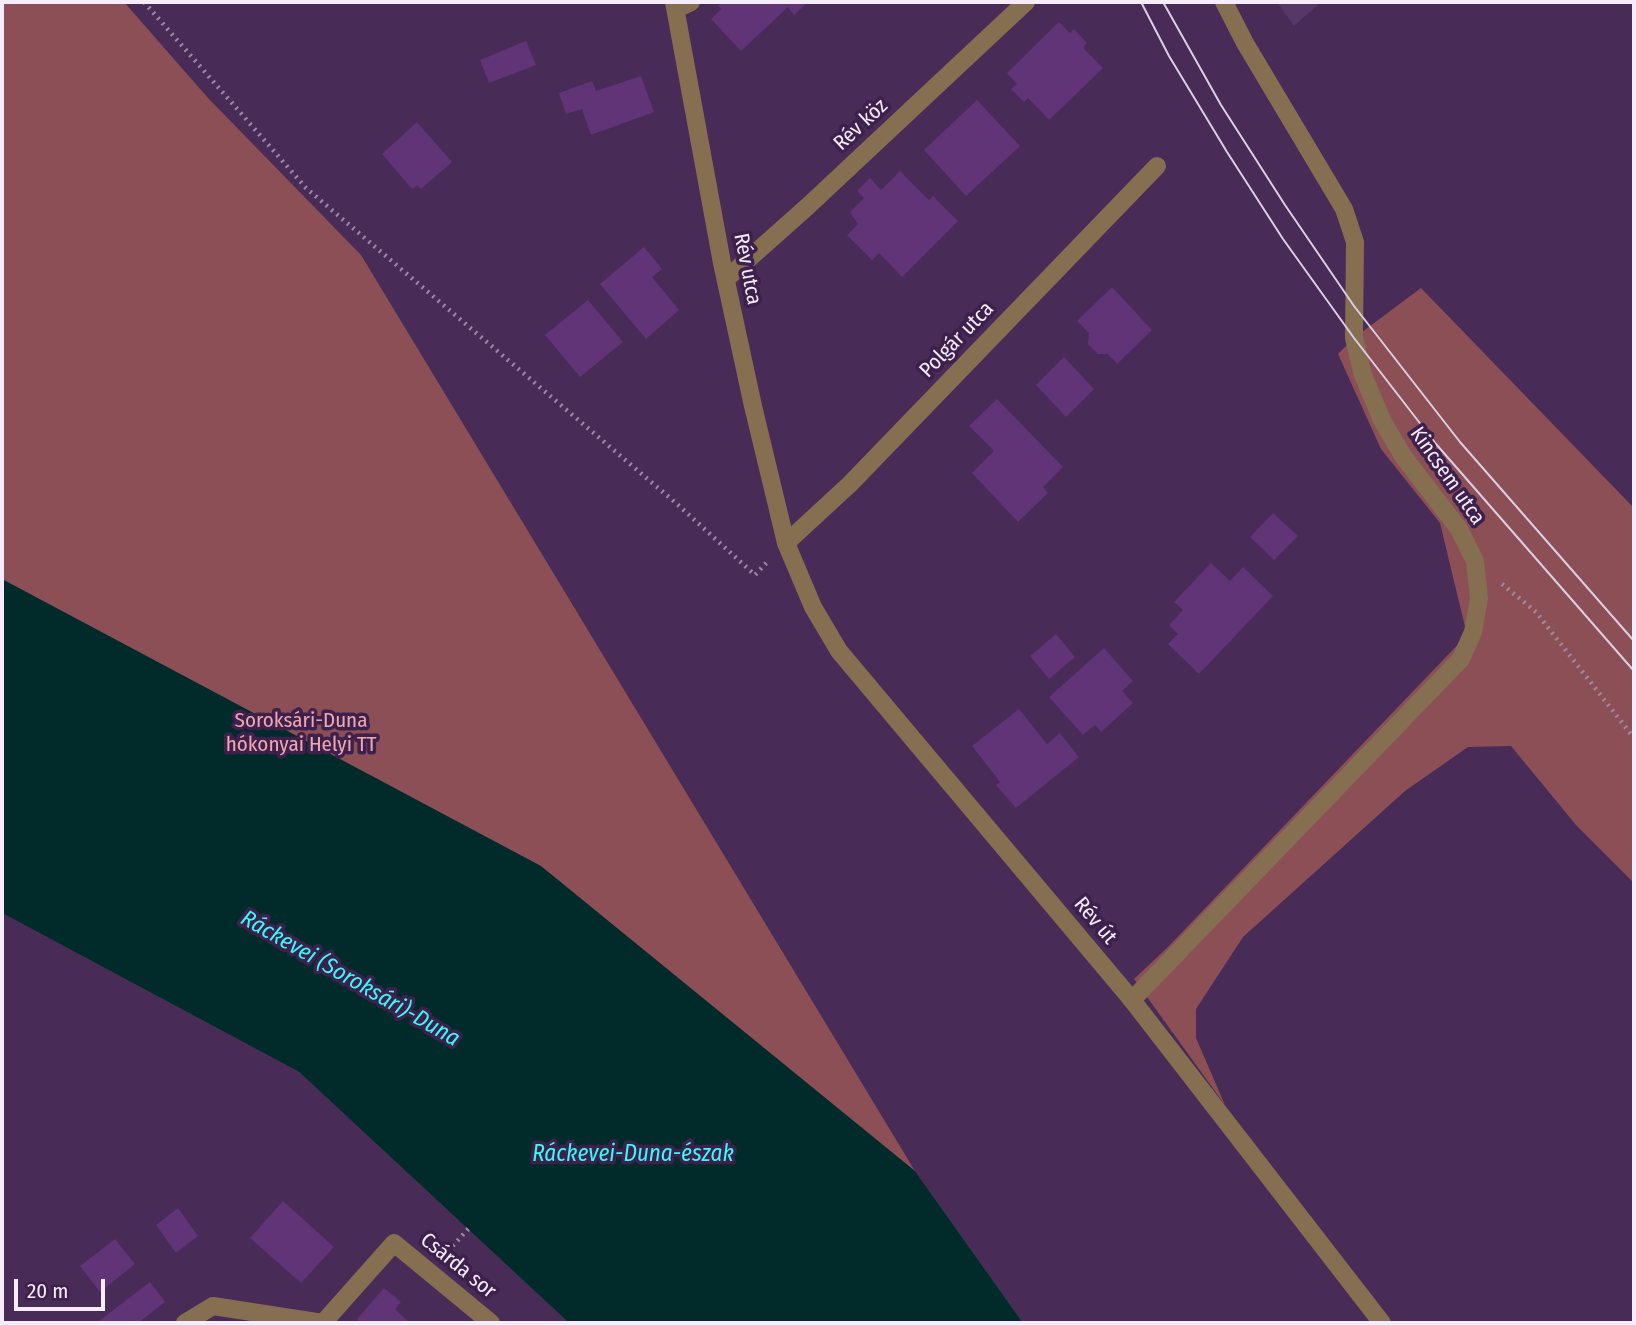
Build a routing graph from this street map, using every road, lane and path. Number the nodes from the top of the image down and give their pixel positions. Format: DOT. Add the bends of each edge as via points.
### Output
graph roads {
  1 [pos="144,2"];
  2 [pos="1026,2"];
  3 [pos="1224,2"];
  4 [pos="680,4"];
  5 [pos="1157,166"];
  6 [pos="726,279"];
  7 [pos="786,543"];
  8 [pos="1475,561"];
  9 [pos="1634,738"];
  10 [pos="1132,1000"];
  11 [pos="470,1227"];
  12 [pos="448,1251"];
  13 [pos="185,1323"];
  14 [pos="323,1323"];
  15 [pos="491,1323"];
  16 [pos="1382,1323"];
  1 -- 7 [label="path" via="306,188 755,575"];
  2 -- 6 [label="street, Rév köz"];
  3 -- 8 [label="street, Kincsem utca" via="1344,209 1355,242 1354,338 1382,420 1403,456 1459,529"];
  4 -- 6 [label="street, Rév utca"];
  5 -- 7 [label="street, Polgár utca" via="850,484"];
  6 -- 7 [label="street, Rév utca"];
  7 -- 10 [label="street, Rév út" via="813,607 839,651"];
  8 -- 9 [label="path" via="1536,612"];
  8 -- 10 [label="street, Kincsem utca" via="1479,598 1461,659"];
  10 -- 16 [label="street, Rév út"];
  11 -- 12 [label="path"];
  13 -- 14 [label="street, Csárda sor" via="213,1306"];
  14 -- 15 [label="street, Csárda sor" via="394,1243"];
}
